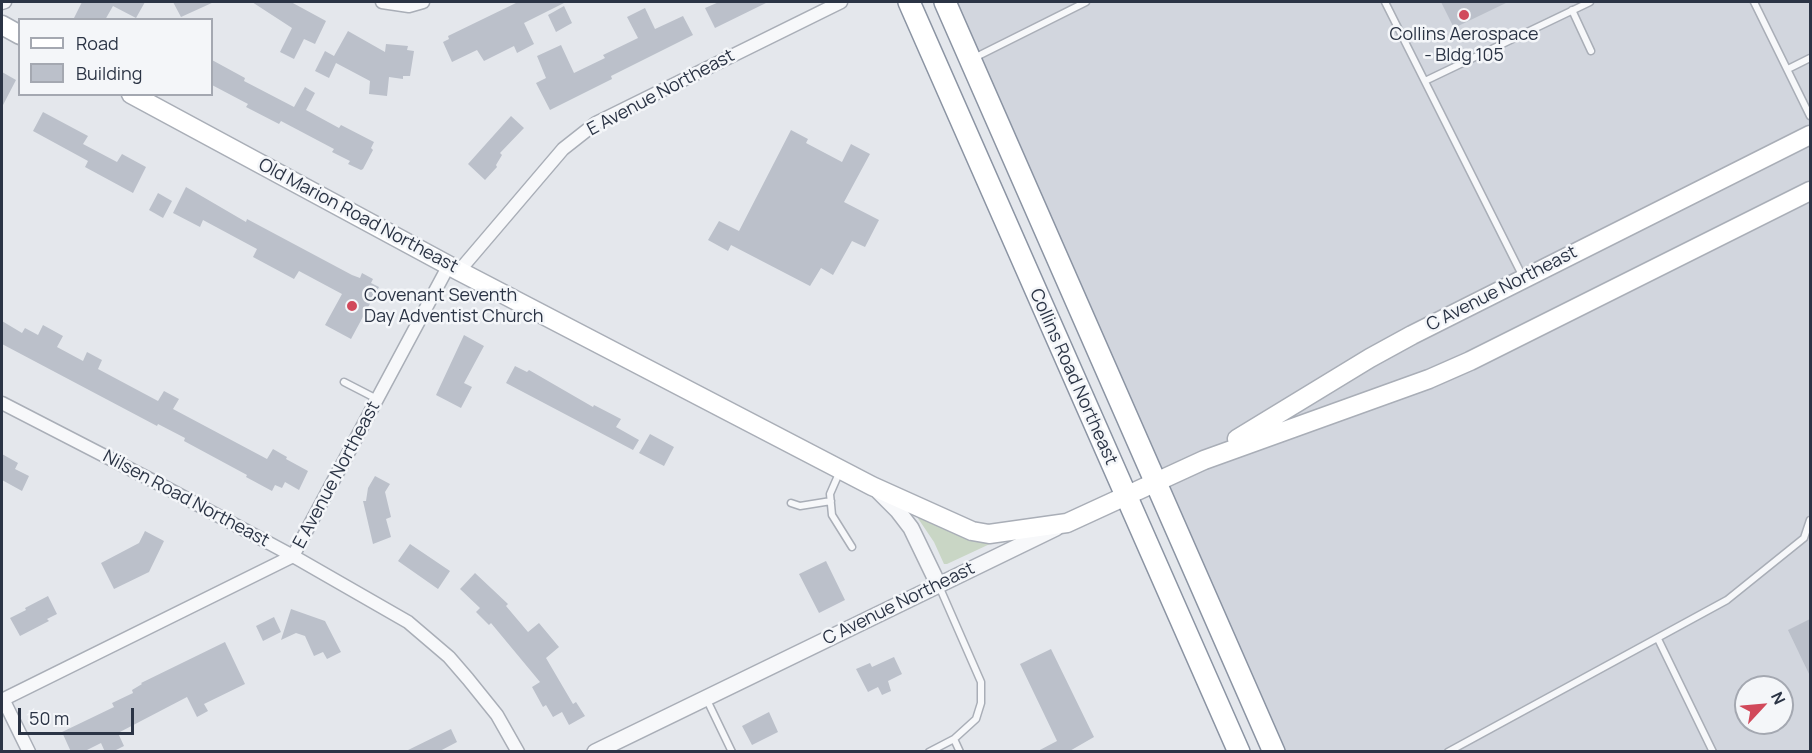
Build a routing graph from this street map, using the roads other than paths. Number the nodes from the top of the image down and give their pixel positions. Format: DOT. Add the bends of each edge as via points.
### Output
graph roads {
  1 [pos="382,2"];
  2 [pos="423,2"];
  3 [pos="841,2"];
  4 [pos="909,2"];
  5 [pos="945,2"];
  6 [pos="1086,2"];
  7 [pos="1385,2"];
  8 [pos="1590,2"];
  9 [pos="1754,2"];
  10 [pos="1572,10"];
  11 [pos="2,25"];
  12 [pos="18,34"];
  13 [pos="1591,51"];
  14 [pos="1810,58"];
  15 [pos="970,59"];
  16 [pos="1788,69"];
  17 [pos="1425,81"];
  18 [pos="135,96"];
  19 [pos="1810,116"];
  20 [pos="1810,135"];
  21 [pos="1810,191"];
  22 [pos="454,268"];
  23 [pos="1523,278"];
  24 [pos="344,382"];
  25 [pos="377,399"];
  26 [pos="2,403"];
  27 [pos="1204,460"];
  28 [pos="841,470"];
  29 [pos="1156,482"];
  30 [pos="872,486"];
  31 [pos="1126,496"];
  32 [pos="831,501"];
  33 [pos="790,503"];
  34 [pos="1810,520"];
  35 [pos="1067,523"];
  36 [pos="1807,539"];
  37 [pos="852,547"];
  38 [pos="293,556"];
  39 [pos="938,584"];
  40 [pos="1658,639"];
  41 [pos="706,698"];
  42 [pos="2,700"];
  43 [pos="954,739"];
  44 [pos="29,752"];
  45 [pos="518,752"];
  46 [pos="595,752"];
  47 [pos="732,752"];
  48 [pos="929,752"];
  49 [pos="960,752"];
  50 [pos="1239,752"];
  51 [pos="1274,752"];
  52 [pos="1448,752"];
  53 [pos="1713,752"];
  1 -- 2 [label="street" via="409,6"];
  3 -- 22 [label="street, E Avenue Northeast" via="596,123 562,149"];
  4 -- 31 [label="highway, Collins Road Northeast"];
  5 -- 15 [label="highway, Collins Road Northeast"];
  6 -- 15 [label="lane"];
  7 -- 17 [label="lane"];
  8 -- 10 [label="lane"];
  9 -- 16 [label="lane"];
  10 -- 13 [label="lane"];
  10 -- 17 [label="lane"];
  11 -- 12 [label="main road"];
  14 -- 16 [label="lane"];
  15 -- 29 [label="highway, Collins Road Northeast"];
  16 -- 19 [label="lane"];
  17 -- 23 [label="lane"];
  18 -- 22 [label="main road, Old Marion Road Northeast"];
  20 -- 23 [label="main road, C Avenue Northeast"];
  21 -- 27 [label="main road, C Avenue Northeast" via="1470,361"];
  22 -- 25 [label="street, E Avenue Northeast"];
  22 -- 28 [label="main road, Old Marion Road Northeast"];
  23 -- 27 [label="main road, C Avenue Northeast" via="1370,358"];
  24 -- 25 [label="lane"];
  25 -- 38 [label="street, E Avenue Northeast"];
  26 -- 38 [label="street, Nilsen Road Northeast"];
  27 -- 29 [label="main road, C Avenue Northeast"];
  28 -- 30 [label="main road, Old Marion Road Northeast"];
  28 -- 32 [label="lane" via="830,494"];
  29 -- 31 [label="main road, C Avenue Northeast"];
  29 -- 51 [label="highway, Collins Road Northeast"];
  30 -- 35 [label="main road, Old Marion Road Northeast" via="972,531 989,534"];
  30 -- 39 [label="street, Old Marion Road Northeast" via="911,528"];
  31 -- 35 [label="main road, C Avenue Northeast"];
  31 -- 50 [label="highway, Collins Road Northeast"];
  32 -- 33 [label="lane" via="800,506"];
  32 -- 37 [label="lane" via="832,515"];
  34 -- 36 [label="lane"];
  35 -- 39 [label="street, C Avenue Northeast"];
  36 -- 40 [label="lane" via="1727,600"];
  38 -- 42 [label="street, E Avenue Northeast"];
  38 -- 45 [label="street, Nilsen Road Northeast" via="408,622 448,657 497,715"];
  39 -- 41 [label="street, C Avenue Northeast"];
  39 -- 43 [label="lane" via="981,682 976,719"];
  40 -- 52 [label="lane"];
  40 -- 53 [label="lane"];
  41 -- 46 [label="street, C Avenue Northeast"];
  41 -- 47 [label="lane"];
  42 -- 44 [label="street"];
  43 -- 48 [label="lane"];
  43 -- 49 [label="lane"];
}
